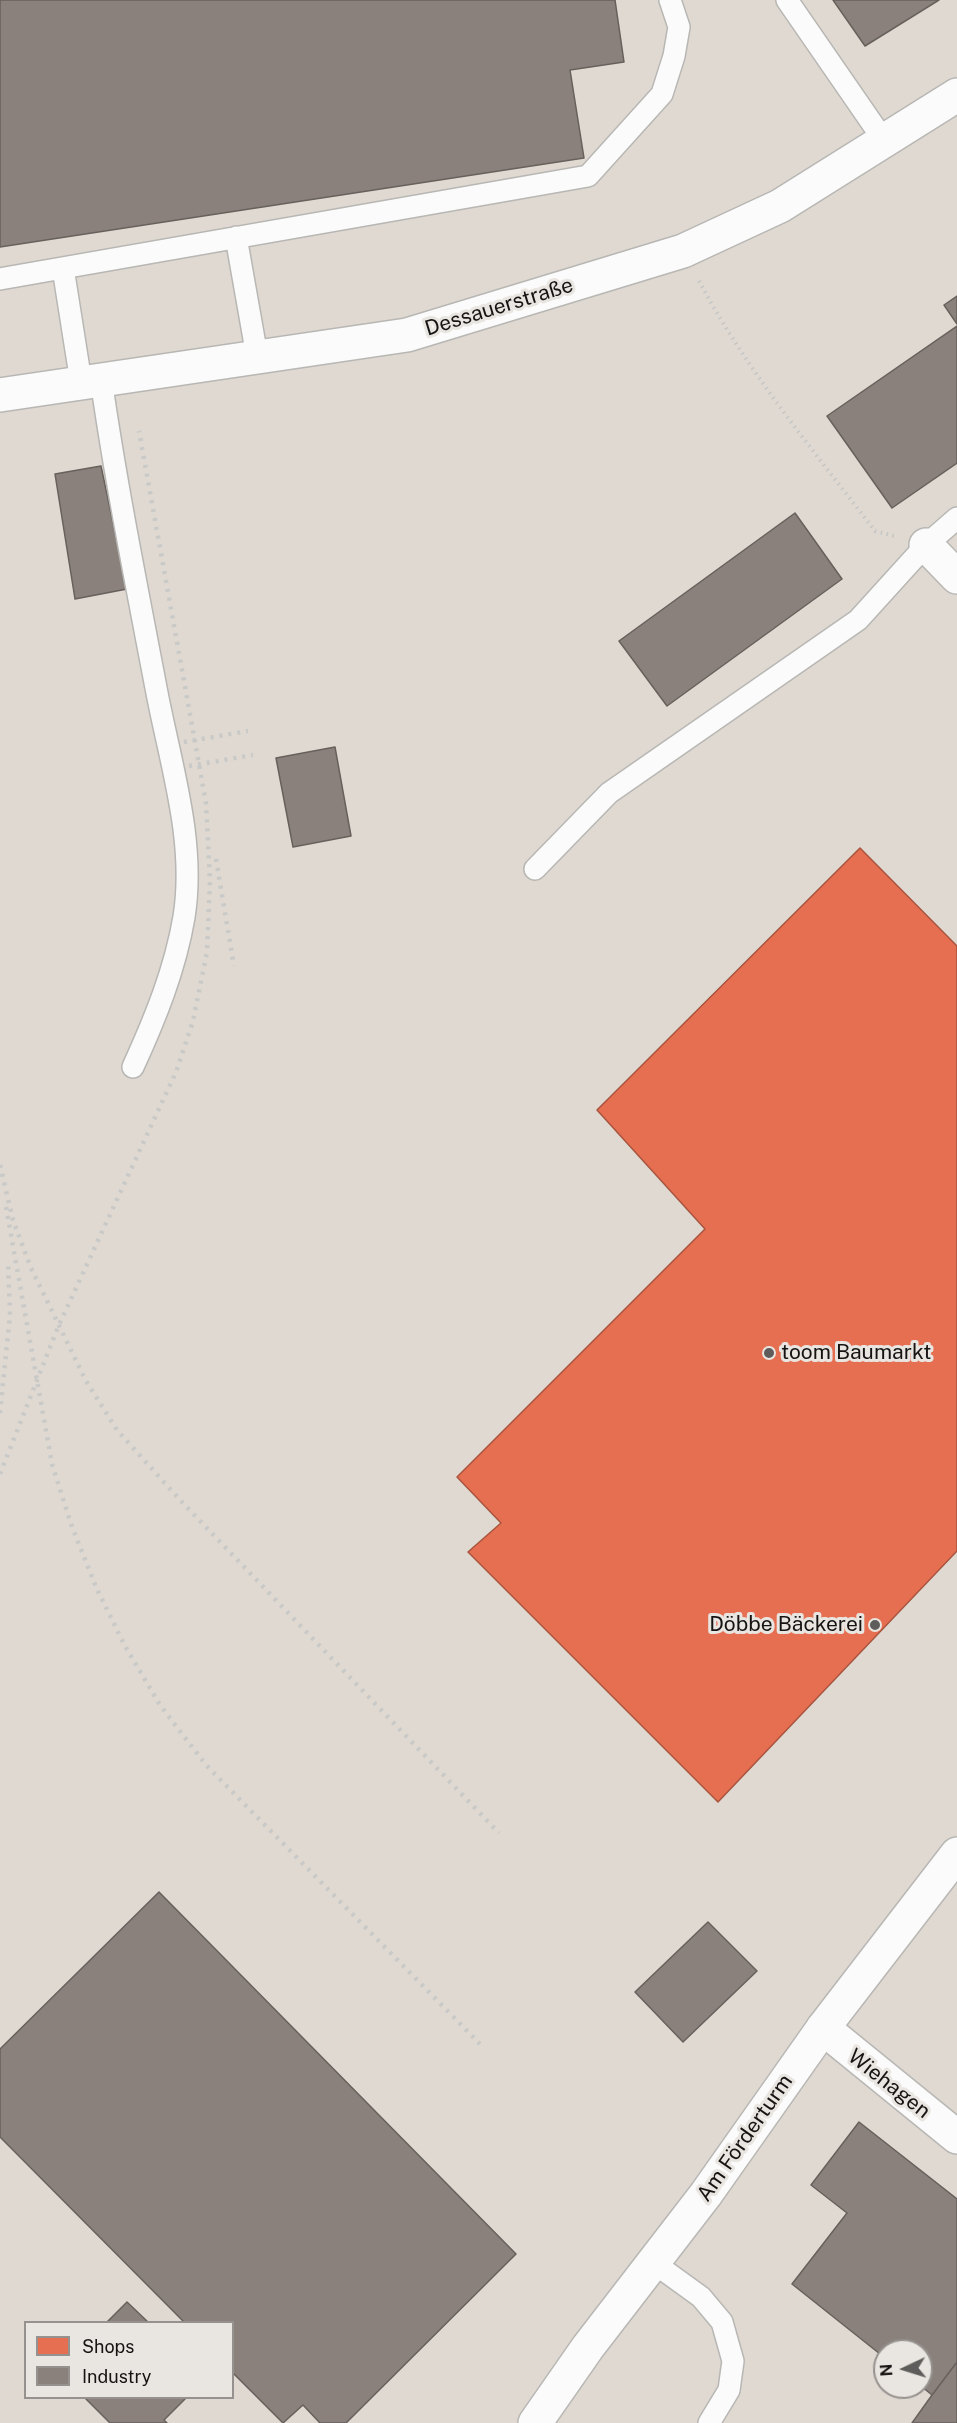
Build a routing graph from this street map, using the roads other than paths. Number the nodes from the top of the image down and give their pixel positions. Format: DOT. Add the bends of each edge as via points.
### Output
graph roads {
  1 [pos="670,0"];
  2 [pos="787,0"];
  3 [pos="957,95"];
  4 [pos="885,142"];
  5 [pos="236,237"];
  6 [pos="63,268"];
  7 [pos="0,279"];
  8 [pos="256,356"];
  9 [pos="91,380"];
  10 [pos="0,394"];
  11 [pos="957,518"];
  12 [pos="926,545"];
  13 [pos="957,577"];
  14 [pos="535,869"];
  15 [pos="133,1067"];
  16 [pos="957,1854"];
  17 [pos="823,2028"];
  18 [pos="957,2137"];
  19 [pos="654,2263"];
  20 [pos="535,2423"];
  21 [pos="709,2423"];
  1 -- 5 [label="lane" via="679,27 662,94 588,176"];
  2 -- 4 [label="lane"];
  3 -- 4 [label="street, Dessauerstraße"];
  4 -- 8 [label="street, Dessauerstraße" via="780,206 683,251 407,335"];
  5 -- 6 [label="lane"];
  5 -- 8 [label="lane"];
  6 -- 7 [label="lane"];
  6 -- 9 [label="lane"];
  8 -- 9 [label="street, Dessauerstraße"];
  9 -- 10 [label="street, Dessauerstraße"];
  9 -- 15 [label="lane" via="187,845 184,915 173,963"];
  11 -- 12 [label="lane"];
  12 -- 13 [label="street"];
  12 -- 14 [label="lane" via="858,620 609,793"];
  16 -- 17 [label="street, Am Förderturm"];
  17 -- 18 [label="street, Wiehagen"];
  17 -- 19 [label="street, Am Förderturm"];
  19 -- 20 [label="street, Am Förderturm"];
  19 -- 21 [label="lane" via="701,2297 722,2322 734,2361 729,2390"];
}
